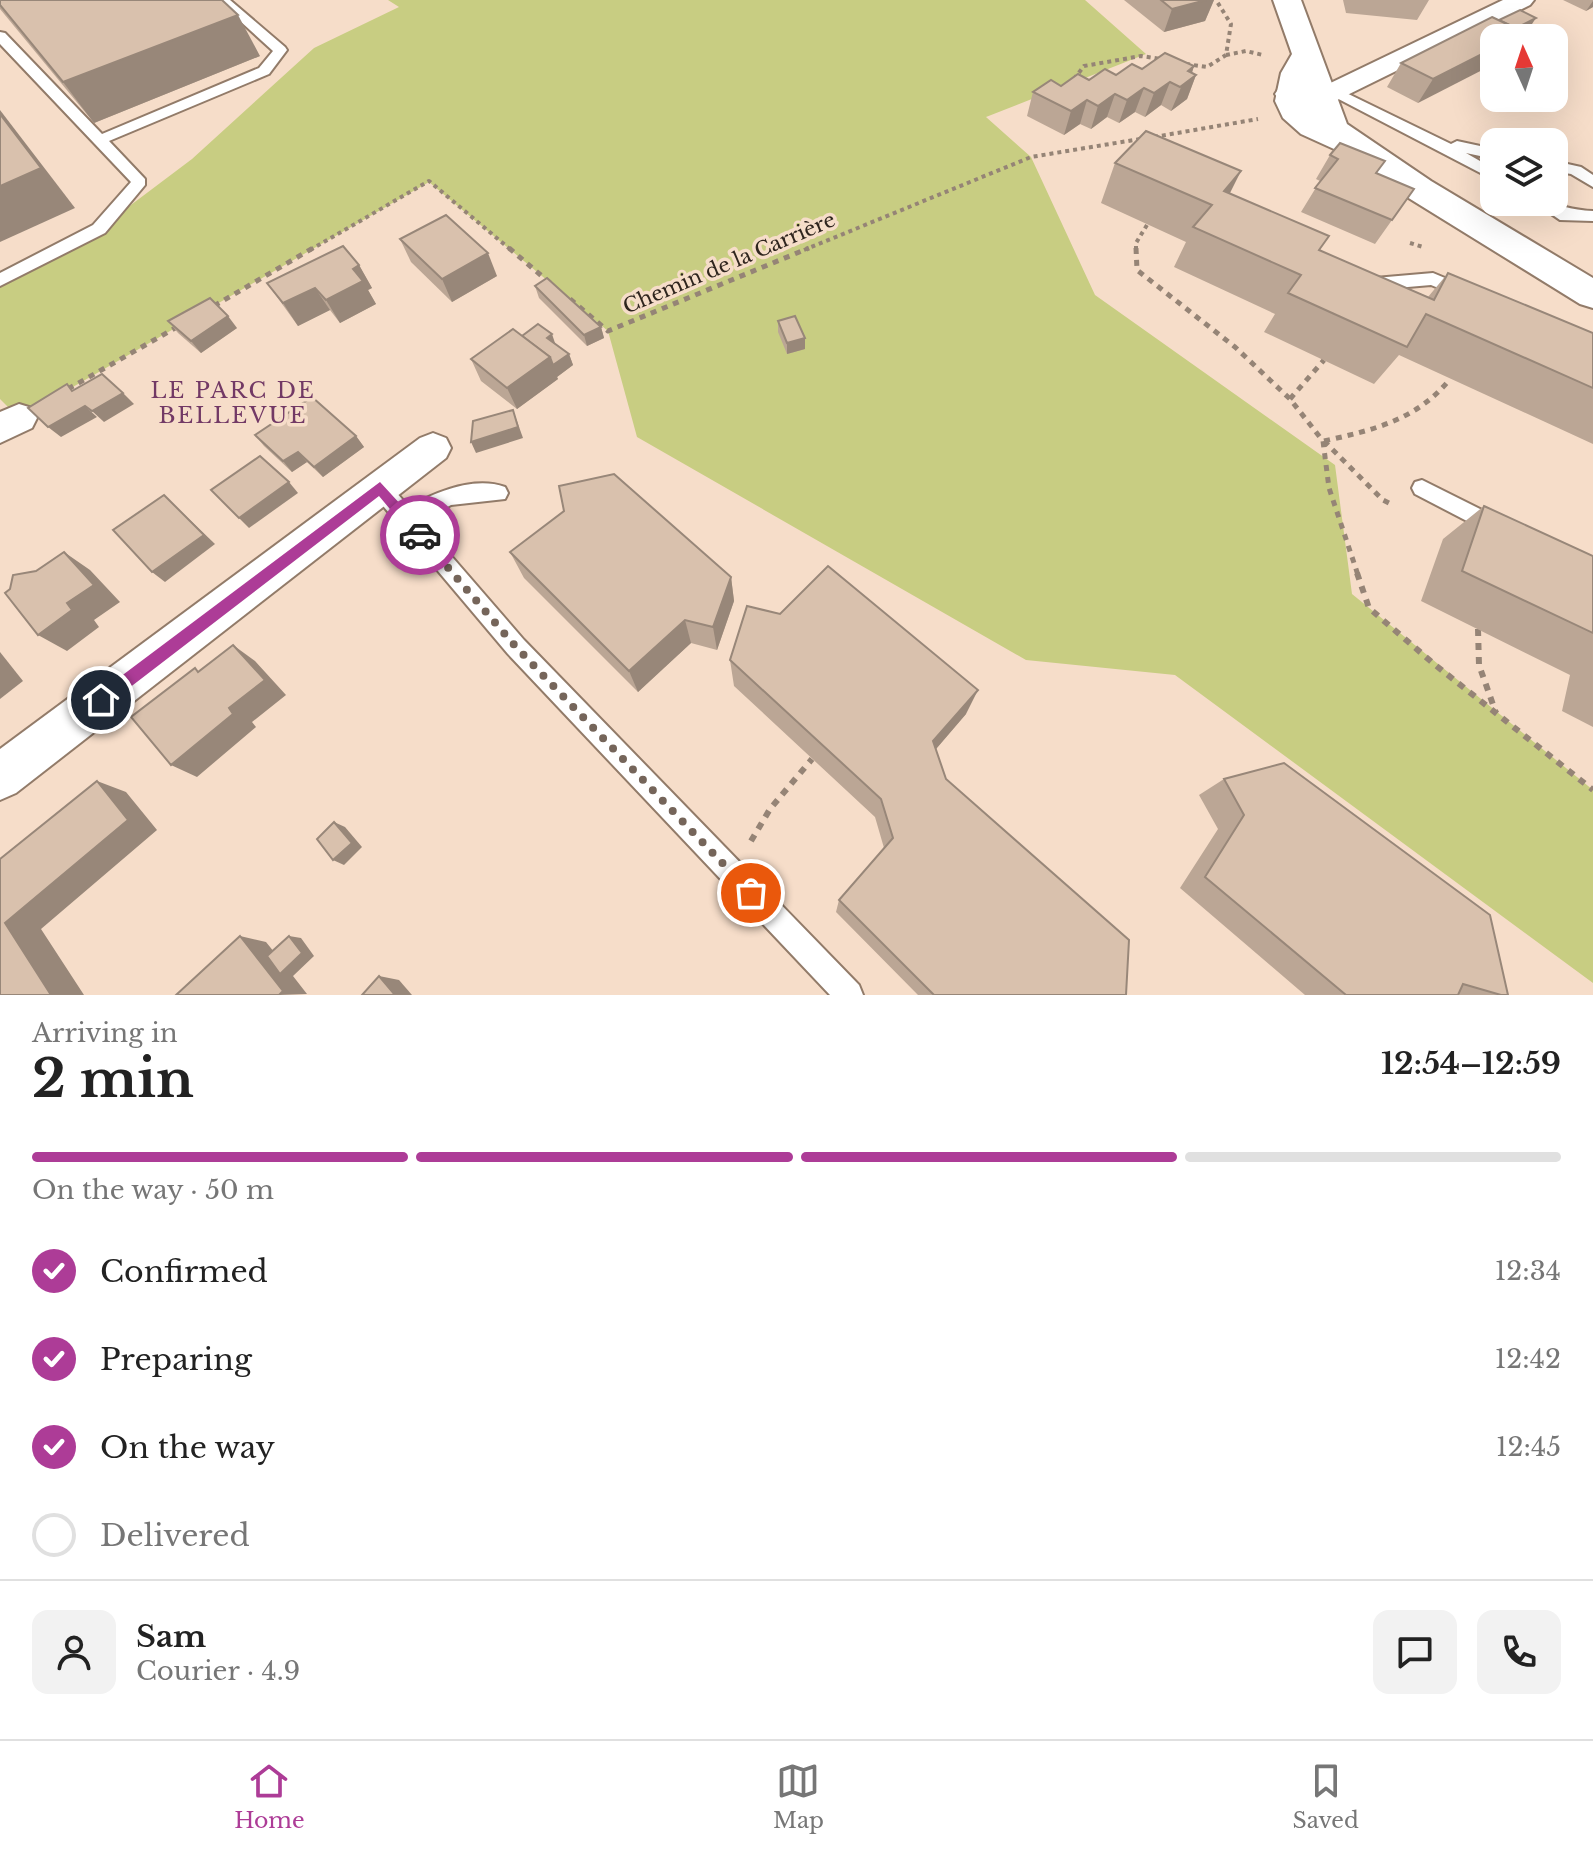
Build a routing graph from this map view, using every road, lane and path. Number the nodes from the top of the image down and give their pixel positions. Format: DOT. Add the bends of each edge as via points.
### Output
graph roads {
  1 [pos="223,0"];
  2 [pos="1216,0"];
  3 [pos="1287,0"];
  4 [pos="1522,0"];
  5 [pos="0,36"];
  6 [pos="1168,61"];
  7 [pos="1181,63"];
  8 [pos="1309,82"];
  9 [pos="1067,88"];
  10 [pos="1264,118"];
  11 [pos="100,140"];
  12 [pos="1437,142"];
  13 [pos="1480,151"];
  14 [pos="1480,167"];
  15 [pos="1568,169"];
  16 [pos="1593,182"];
  17 [pos="1568,216"];
  18 [pos="1593,216"];
  19 [pos="1147,225"];
  20 [pos="1344,270"];
  21 [pos="0,280"];
  22 [pos="1593,295"];
  23 [pos="1477,298"];
  24 [pos="210,308"];
  25 [pos="183,323"];
  26 [pos="1324,360"];
  27 [pos="1450,379"];
  28 [pos="1290,399"];
  29 [pos="9,423"];
  30 [pos="1323,441"];
  31 [pos="433,448"];
  32 [pos="380,488"];
  33 [pos="1422,488"];
  34 [pos="498,493"];
  35 [pos="407,519"];
  36 [pos="1514,536"];
  37 [pos="1478,629"];
  38 [pos="1496,714"];
  39 [pos="812,759"];
  40 [pos="0,777"];
  41 [pos="1593,790"];
  42 [pos="731,873"];
  43 [pos="849,995"];
  1 -- 11 [label="lane" via="280,50 264,71"];
  2 -- 7 [label="path" via="1231,24 1226,55 1207,67"];
  3 -- 8 [label="street"];
  4 -- 8 [label="street"];
  5 -- 11 [label="lane"];
  6 -- 9 [label="path" via="1141,56 1084,66"];
  8 -- 12 [label="lane"];
  8 -- 22 [label="street" via="1293,113 1304,124 1360,150"];
  10 -- 24 [label="path, Chemin de la Carrière" via="1031,157 608,331 429,181"];
  11 -- 21 [label="lane" via="140,182 99,229"];
  12 -- 13 [label="lane"];
  12 -- 14 [label="lane"];
  15 -- 16 [label="lane"];
  17 -- 18 [label="lane"];
  19 -- 28 [label="path" via="1136,243 1137,270 1235,347"];
  20 -- 23 [label="lane" via="1373,284 1433,279"];
  25 -- 29 [label="path"];
  26 -- 28 [label="path"];
  27 -- 30 [label="path" via="1440,395 1397,424"];
  28 -- 30 [label="path"];
  30 -- 38 [label="path" via="1329,488 1369,608"];
  31 -- 32 [label="street"];
  32 -- 35 [label="lane"];
  32 -- 40 [label="street"];
  33 -- 36 [label="lane"];
  34 -- 35 [label="lane" via="477,490 454,496"];
  35 -- 42 [label="lane" via="516,647"];
  37 -- 38 [label="path" via="1479,665"];
  38 -- 41 [label="path"];
  39 -- 42 [label="path" via="770,809"];
  42 -- 43 [label="lane"];
}
